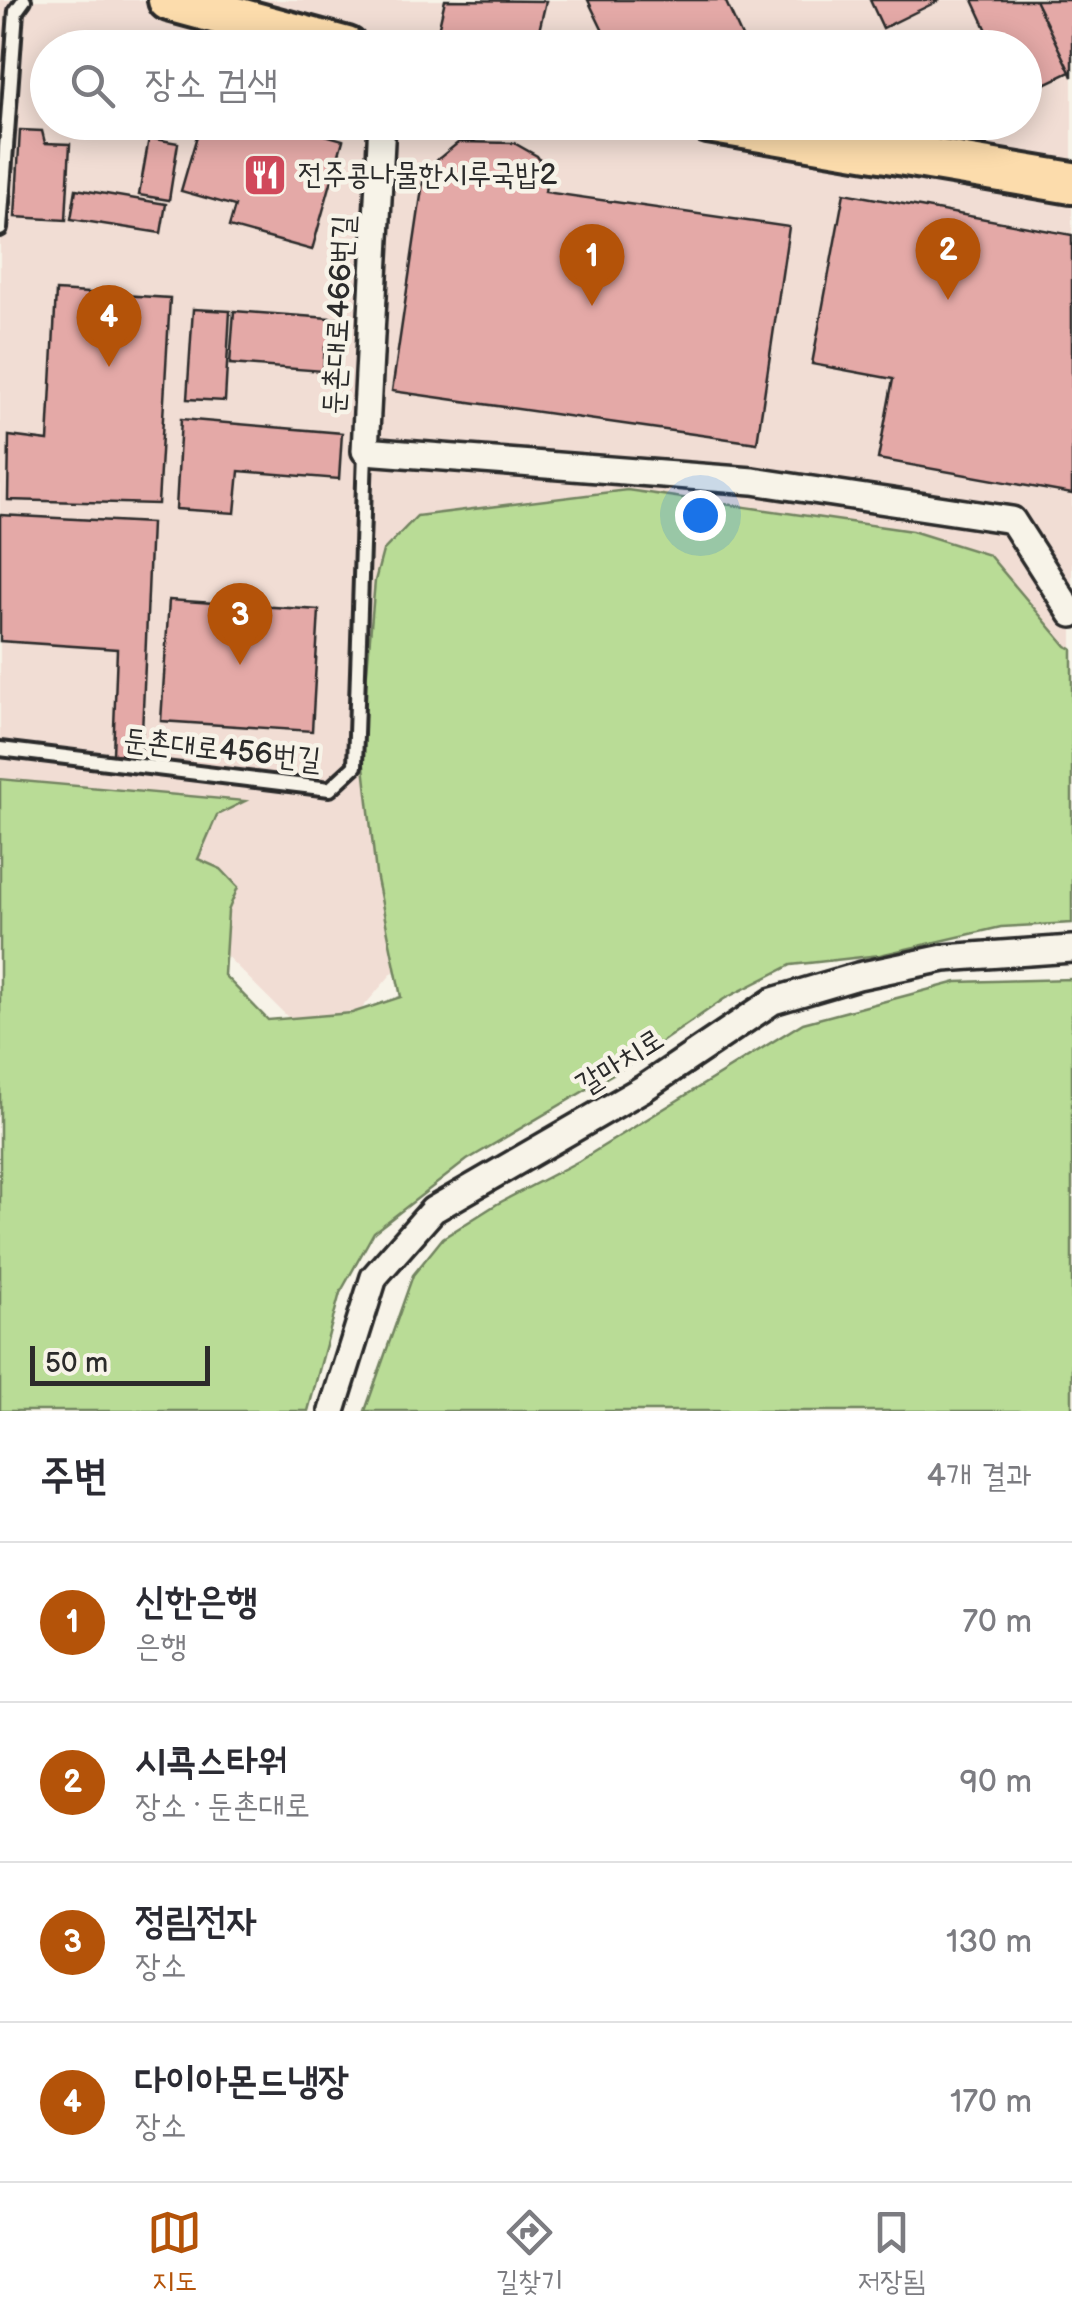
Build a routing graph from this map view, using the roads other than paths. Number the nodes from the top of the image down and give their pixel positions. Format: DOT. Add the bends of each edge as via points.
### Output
graph roads {
  1 [pos="24,0"];
  2 [pos="169,0"];
  3 [pos="280,30"];
  4 [pos="381,140"];
  5 [pos="815,140"];
  6 [pos="1072,183"];
  7 [pos="0,229"];
  8 [pos="365,450"];
  9 [pos="1072,614"];
  10 [pos="0,749"];
  11 [pos="1072,950"];
  12 [pos="332,1411"];
  1 -- 7 [label="lane" via="16,12"];
  2 -- 3 [label="main road"];
  4 -- 8 [label="street, 둔촌대로466번길"];
  5 -- 6 [label="main road"];
  8 -- 9 [label="street" via="753,482 1012,520"];
  8 -- 10 [label="lane, 둔촌대로456번길" via="355,766 330,789"];
  11 -- 12 [label="street, 갈마치로" via="944,958 772,1001 644,1088 433,1210 374,1278"];
}
